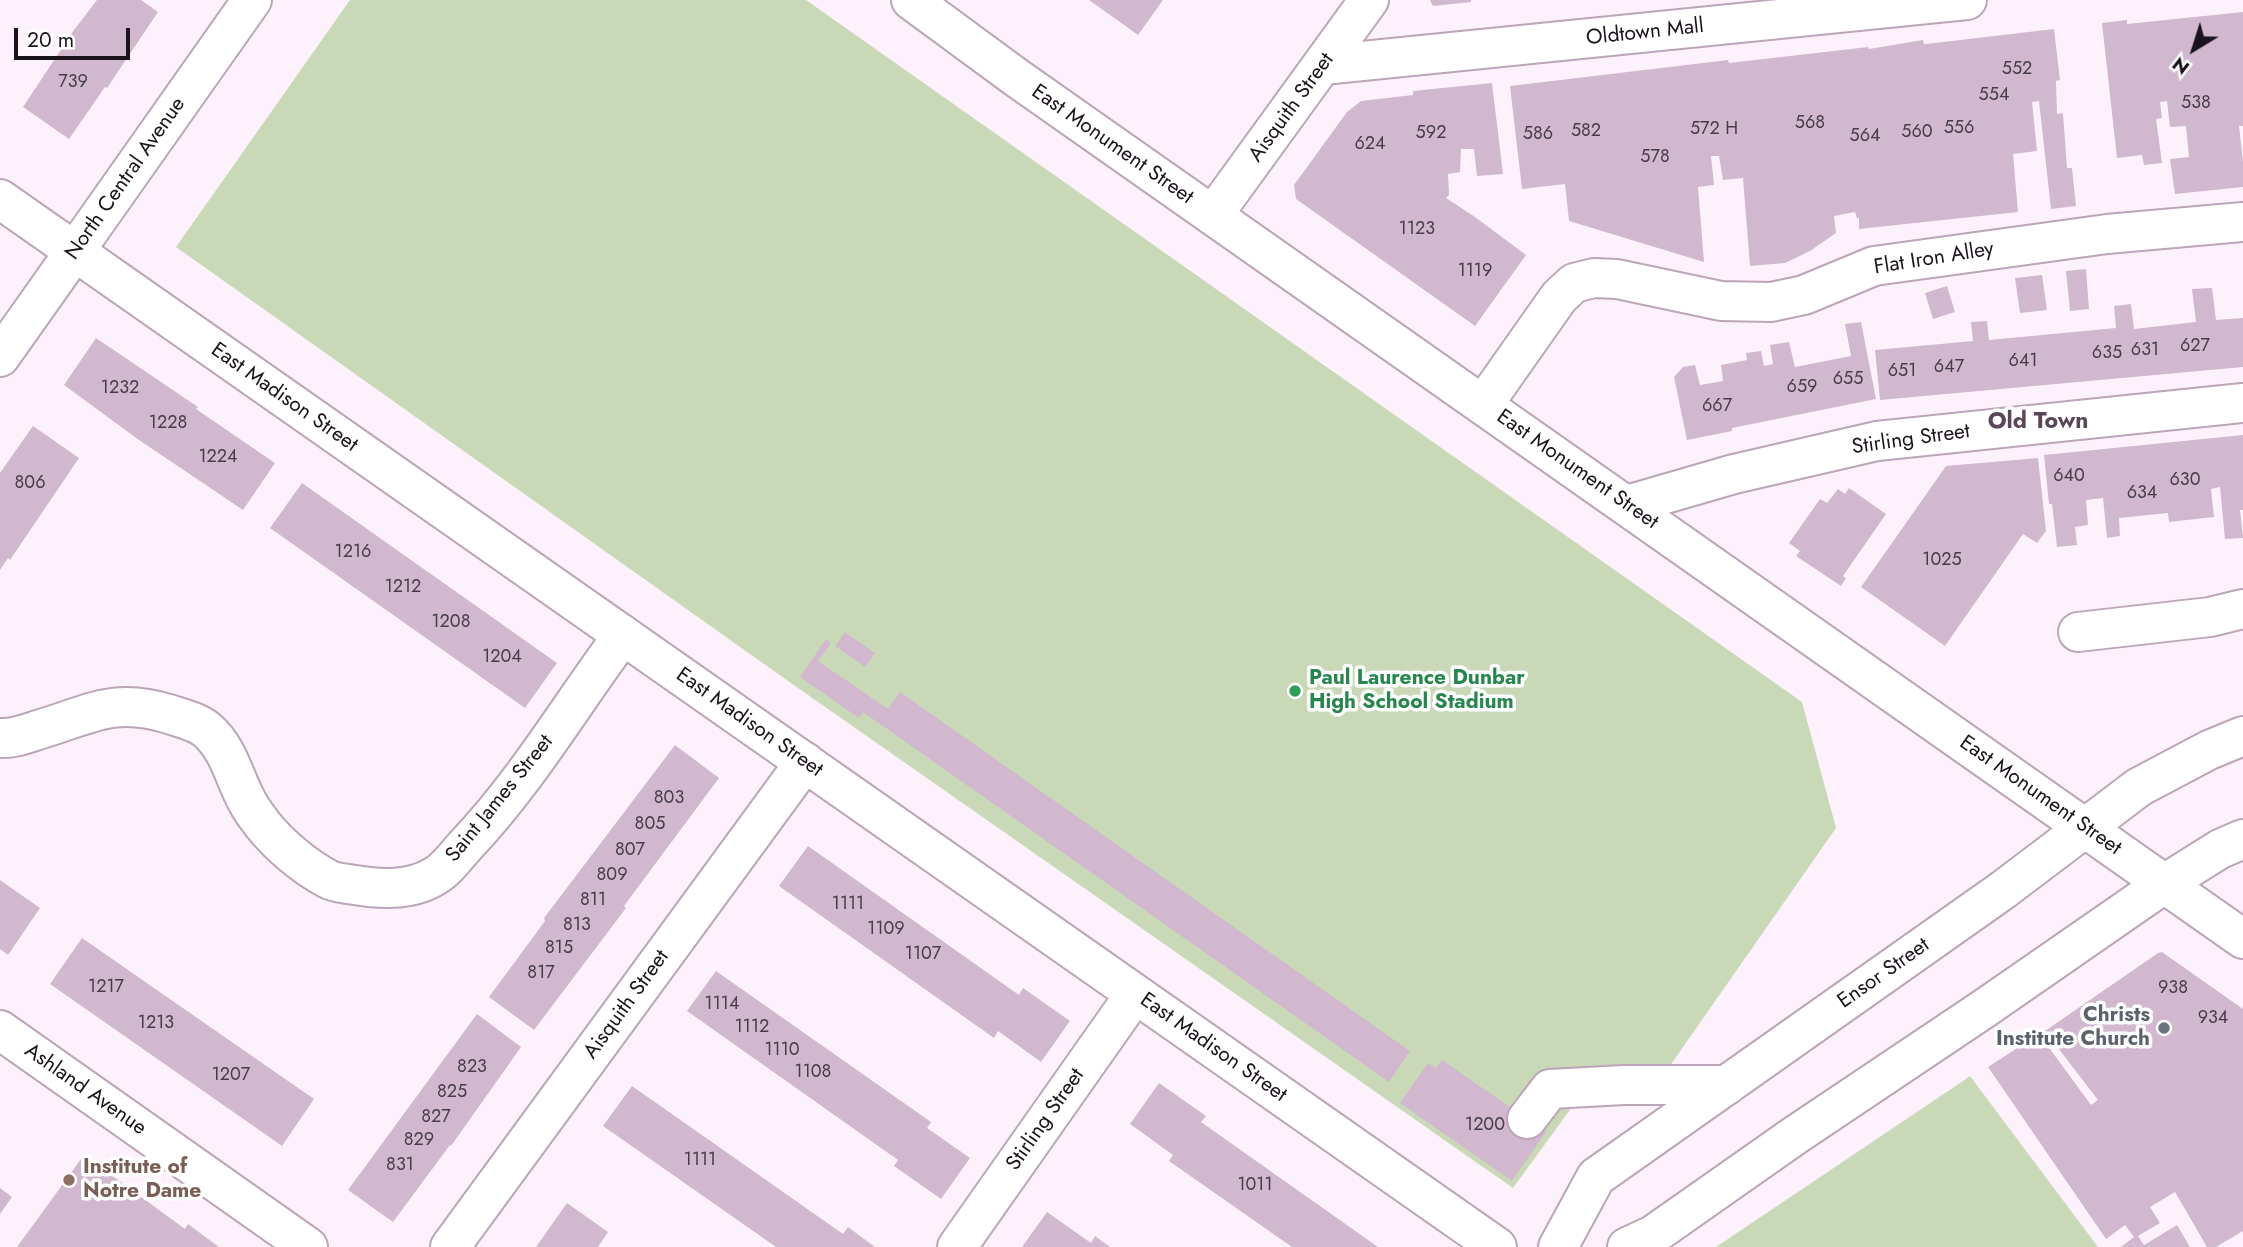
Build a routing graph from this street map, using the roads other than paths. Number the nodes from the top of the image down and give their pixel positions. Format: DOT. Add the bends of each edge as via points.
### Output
graph roads {
  1 [pos="252,0"];
  2 [pos="911,0"];
  3 [pos="1369,0"];
  4 [pos="1967,0"];
  5 [pos="1323,65"];
  6 [pos="0,199"];
  7 [pos="1213,215"];
  8 [pos="2243,222"];
  9 [pos="75,251"];
  10 [pos="0,357"];
  11 [pos="2243,403"];
  12 [pos="1483,405"];
  13 [pos="1626,505"];
  14 [pos="2243,609"];
  15 [pos="2078,632"];
  16 [pos="623,635"];
  17 [pos="2243,736"];
  18 [pos="0,737"];
  19 [pos="805,762"];
  20 [pos="2086,828"];
  21 [pos="2243,839"];
  22 [pos="2164,884"];
  23 [pos="2243,939"];
  24 [pos="1135,994"];
  25 [pos="4,1041"];
  26 [pos="1727,1085"];
  27 [pos="1527,1119"];
  28 [pos="308,1247"];
  29 [pos="450,1247"];
  30 [pos="957,1247"];
  31 [pos="1497,1247"];
  32 [pos="1558,1247"];
  33 [pos="1627,1247"];
  1 -- 9 [label="main road, North Central Avenue"];
  2 -- 7 [label="main road, East Monument Street"];
  3 -- 5 [label="main road, Aisquith Street"];
  4 -- 5 [label="main road, Oldtown Mall"];
  5 -- 7 [label="main road, Aisquith Street"];
  6 -- 9 [label="main road, East Madison Street"];
  7 -- 12 [label="main road, East Monument Street"];
  8 -- 12 [label="main road, Flat Iron Alley" via="2107,234 1874,266 1804,295 1771,302 1721,301 1594,278 1574,283 1559,297"];
  9 -- 10 [label="main road, North Central Avenue"];
  9 -- 16 [label="main road, East Madison Street"];
  11 -- 13 [label="main road, Stirling Street" via="1877,441"];
  12 -- 13 [label="main road, East Monument Street"];
  13 -- 20 [label="main road, East Monument Street"];
  14 -- 15 [label="main road"];
  16 -- 18 [label="main road, Saint James Street" via="476,835 437,876 402,888 330,881 299,858 269,832 248,804 222,746 206,728 191,722 136,707 108,707 32,732"];
  16 -- 19 [label="main road, East Madison Street"];
  17 -- 20 [label="main road, Ensor Street" via="2140,787"];
  19 -- 24 [label="main road, East Madison Street"];
  19 -- 29 [label="main road, Aisquith Street"];
  20 -- 22 [label="main road, East Monument Street"];
  20 -- 26 [label="main road, Ensor Street"];
  21 -- 22 [label="main road"];
  22 -- 23 [label="main road, East Monument Street"];
  22 -- 33 [label="main road" via="1653,1235"];
  24 -- 30 [label="main road, Stirling Street"];
  24 -- 31 [label="main road, East Madison Street"];
  25 -- 28 [label="main road, Ashland Avenue"];
  26 -- 27 [label="main road" via="1550,1089"];
  26 -- 32 [label="main road, Ensor Street" via="1595,1177"];
}
